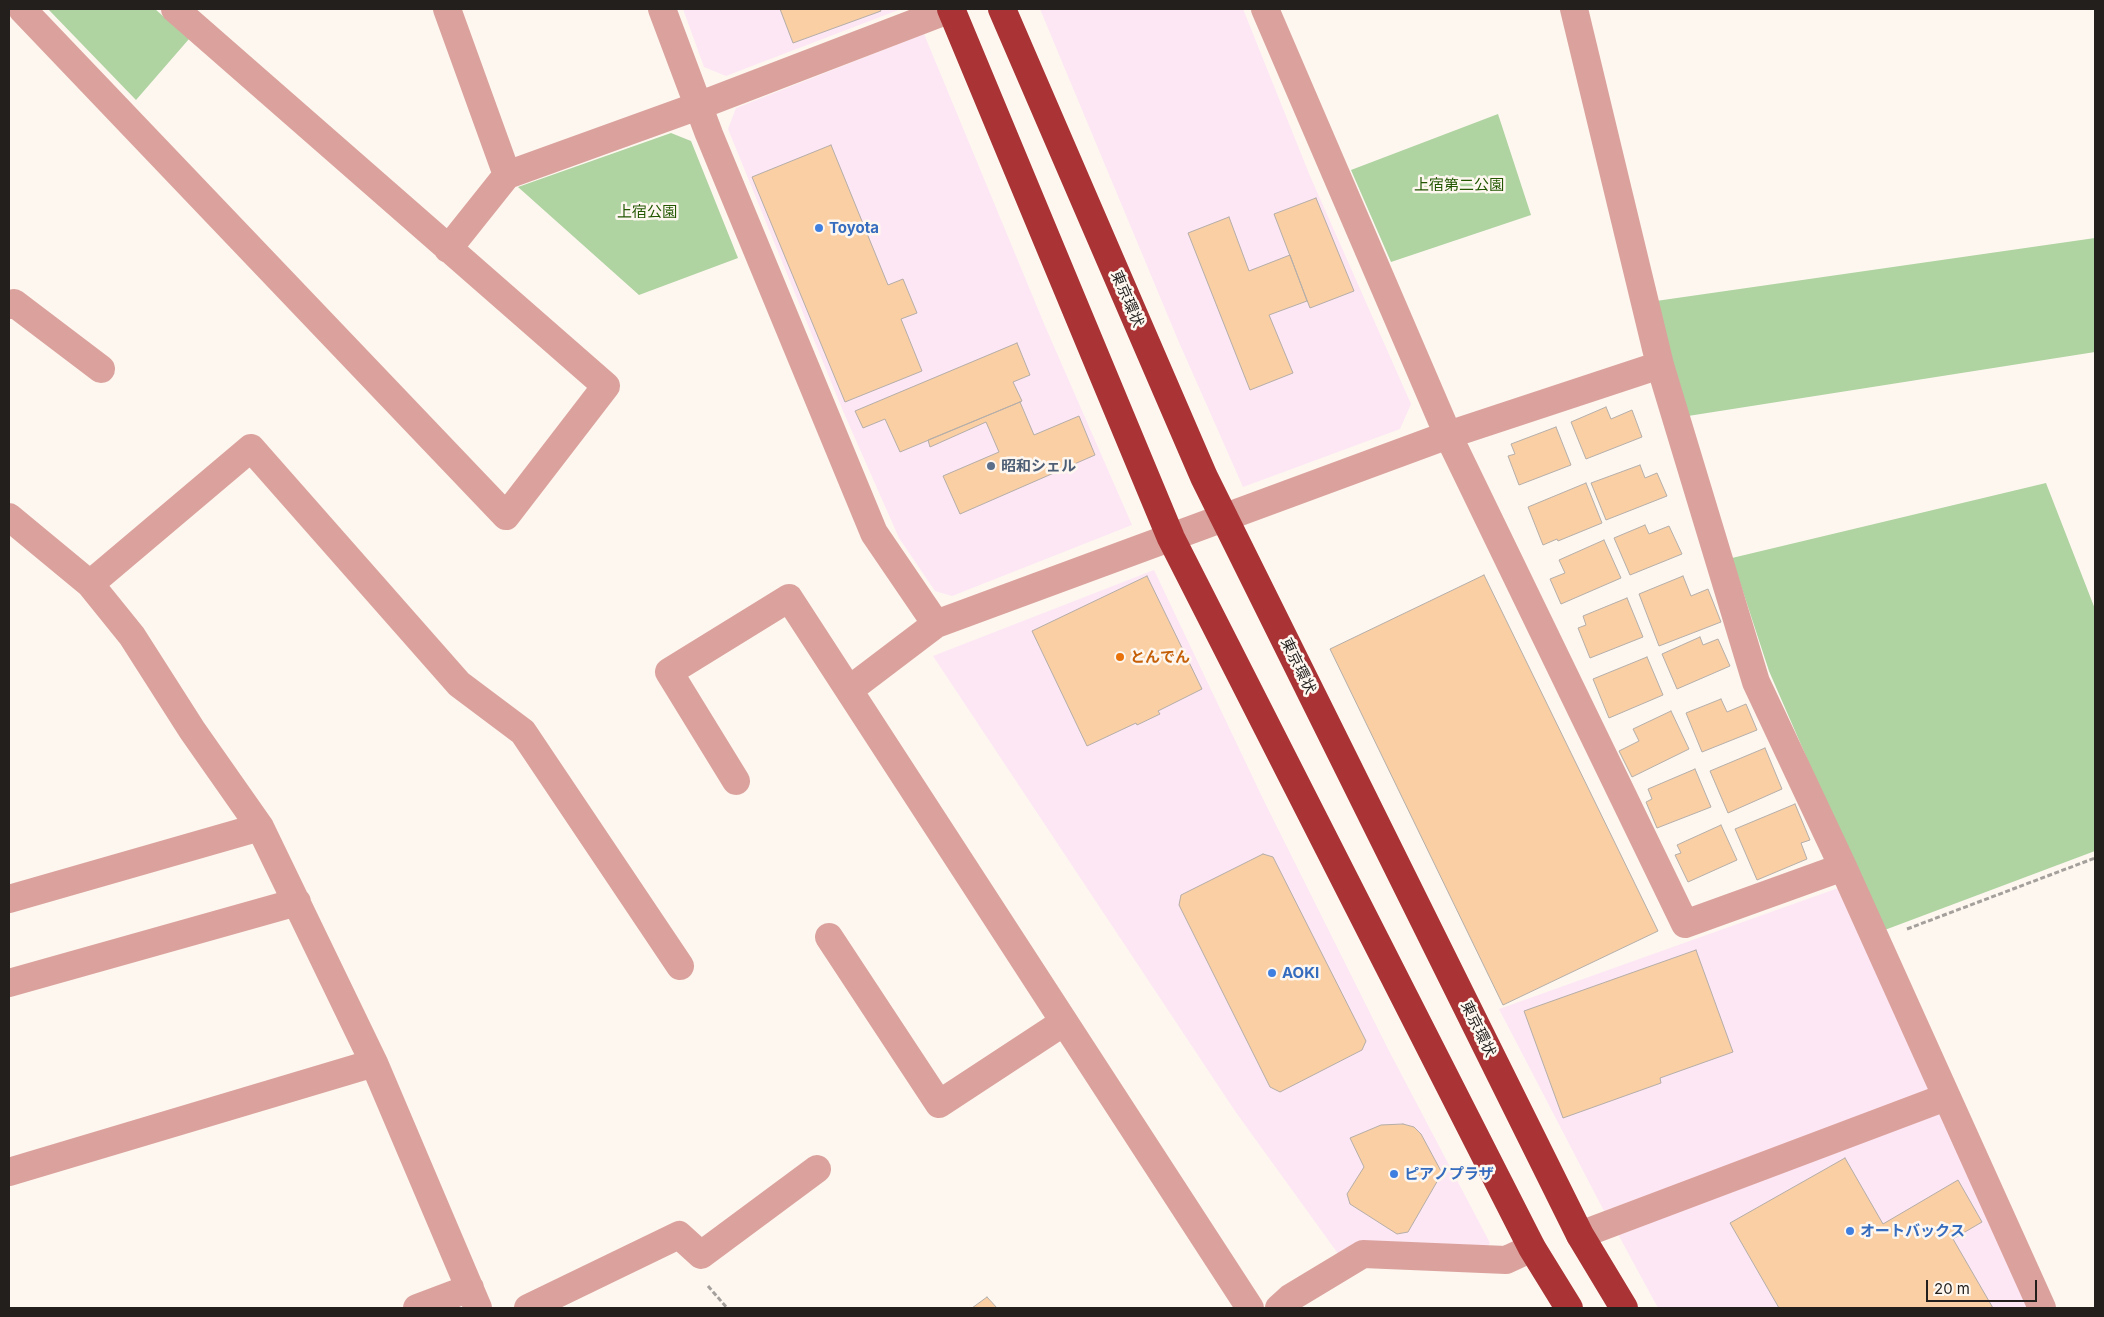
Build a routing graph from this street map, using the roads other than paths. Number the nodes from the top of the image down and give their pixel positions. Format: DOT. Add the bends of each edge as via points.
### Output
graph roads {
  1 [pos="22,9"];
  2 [pos="174,9"];
  3 [pos="447,9"];
  4 [pos="662,9"];
  5 [pos="951,9"];
  6 [pos="1002,9"];
  7 [pos="1265,9"];
  8 [pos="1574,9"];
  9 [pos="698,106"];
  10 [pos="507,175"];
  11 [pos="448,249"];
  12 [pos="9,305"];
  13 [pos="1660,365"];
  14 [pos="101,369"];
  15 [pos="1448,435"];
  16 [pos="9,517"];
  17 [pos="1225,518"];
  18 [pos="1171,538"];
  19 [pos="90,584"];
  20 [pos="936,624"];
  21 [pos="849,690"];
  22 [pos="736,781"];
  23 [pos="260,827"];
  24 [pos="1843,867"];
  25 [pos="9,899"];
  26 [pos="297,902"];
  27 [pos="829,938"];
  28 [pos="680,966"];
  29 [pos="9,983"];
  30 [pos="1064,1022"];
  31 [pos="374,1063"];
  32 [pos="1946,1097"];
  33 [pos="816,1169"];
  34 [pos="9,1172"];
  35 [pos="1580,1235"];
  36 [pos="1532,1248"];
  37 [pos="474,1298"];
  38 [pos="417,1308"];
  39 [pos="528,1308"];
  40 [pos="1250,1308"];
  41 [pos="1279,1308"];
  42 [pos="1569,1308"];
  43 [pos="1624,1308"];
  44 [pos="2042,1308"];
  1 -- 11 [label="street" via="506,516 606,386"];
  2 -- 11 [label="street"];
  3 -- 10 [label="street"];
  4 -- 9 [label="street"];
  5 -- 9 [label="street"];
  5 -- 18 [label="highway"];
  6 -- 17 [label="highway, 東京環状" via="1200,468"];
  7 -- 15 [label="street"];
  8 -- 13 [label="street"];
  9 -- 10 [label="street"];
  9 -- 20 [label="street" via="874,533"];
  10 -- 11 [label="street"];
  12 -- 14 [label="street" via="14,303"];
  13 -- 15 [label="street"];
  13 -- 24 [label="street" via="1756,682"];
  15 -- 17 [label="street"];
  15 -- 24 [label="street" via="1685,924"];
  16 -- 19 [label="street"];
  17 -- 18 [label="street"];
  17 -- 35 [label="highway, 東京環状"];
  18 -- 20 [label="street"];
  18 -- 36 [label="highway"];
  19 -- 23 [label="street" via="132,636"];
  19 -- 28 [label="street" via="252,448 459,684 523,732"];
  20 -- 21 [label="street"];
  21 -- 22 [label="street" via="789,598 669,672"];
  21 -- 30 [label="street"];
  23 -- 25 [label="street"];
  23 -- 26 [label="street"];
  24 -- 32 [label="street"];
  26 -- 29 [label="street"];
  26 -- 31 [label="street"];
  27 -- 30 [label="street" via="939,1104"];
  30 -- 40 [label="street"];
  31 -- 34 [label="street"];
  31 -- 37 [label="street"];
  32 -- 35 [label="street"];
  32 -- 44 [label="street"];
  33 -- 39 [label="street" via="702,1255 679,1235"];
  35 -- 43 [label="highway, 東京環状"];
  36 -- 41 [label="street" via="1506,1260 1363,1254"];
  36 -- 42 [label="highway"];
  37 -- 38 [label="street"];
}
